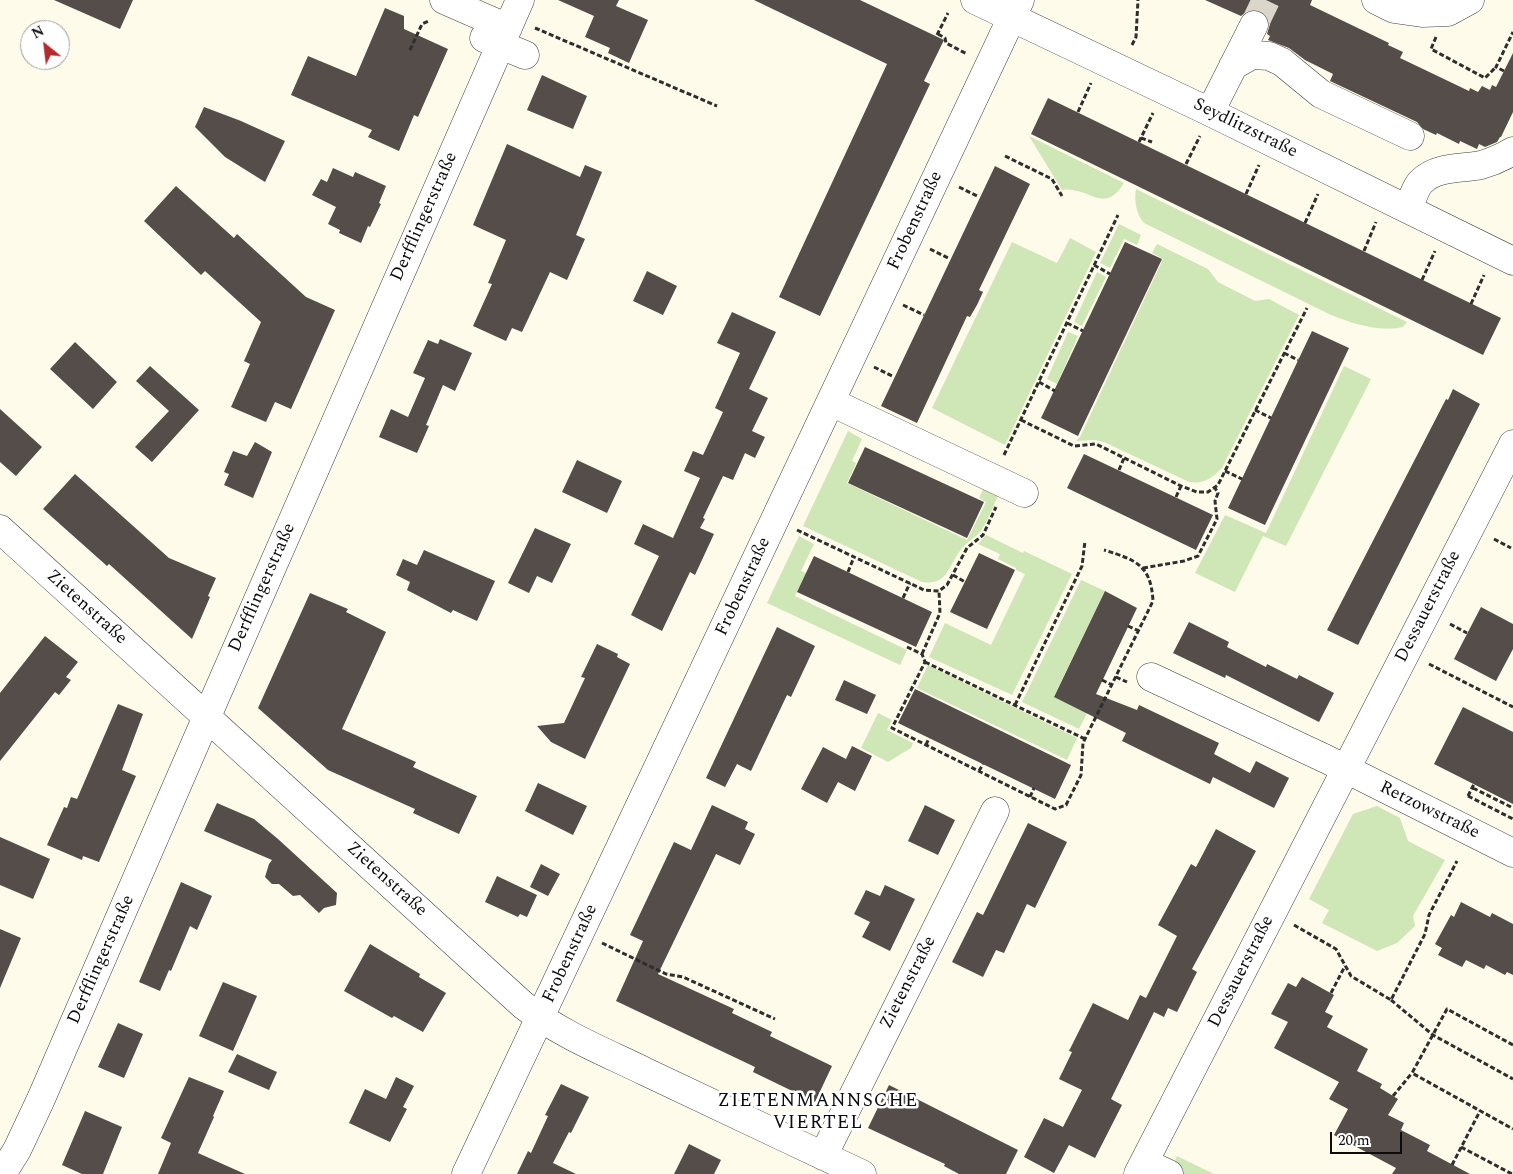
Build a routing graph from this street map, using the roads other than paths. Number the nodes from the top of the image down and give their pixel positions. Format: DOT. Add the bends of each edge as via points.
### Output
graph roads {
  1 [pos="444,0"];
  2 [pos="520,0"];
  3 [pos="975,0"];
  4 [pos="1376,0"];
  5 [pos="1459,6"];
  6 [pos="1016,9"];
  7 [pos="1254,25"];
  8 [pos="464,29"];
  9 [pos="516,38"];
  10 [pos="1233,66"];
  11 [pos="1205,123"];
  12 [pos="1410,136"];
  13 [pos="1513,151"];
  14 [pos="1408,209"];
  15 [pos="1513,261"];
  16 [pos="831,402"];
  17 [pos="1513,444"];
  18 [pos="1008,485"];
  19 [pos="0,529"];
  20 [pos="1151,677"];
  21 [pos="206,718"];
  22 [pos="1346,770"];
  23 [pos="995,811"];
  24 [pos="1513,853"];
  25 [pos="540,1019"];
  26 [pos="823,1156"];
  27 [pos="1141,1168"];
  28 [pos="2,1174"];
  29 [pos="466,1174"];
  30 [pos="862,1174"];
  31 [pos="1169,1174"];
  1 -- 9 [label="street"];
  2 -- 9 [label="street, Derfflingerstraße"];
  3 -- 6 [label="street, Seydlitzstraße"];
  4 -- 5 [label="street" via="1394,9 1422,13"];
  6 -- 11 [label="street, Seydlitzstraße"];
  6 -- 16 [label="street, Frobenstraße"];
  7 -- 10 [label="street"];
  8 -- 9 [label="street"];
  9 -- 21 [label="street, Derfflingerstraße"];
  10 -- 11 [label="street"];
  10 -- 12 [label="street" via="1252,55 1270,56 1321,94"];
  11 -- 14 [label="street, Seydlitzstraße"];
  13 -- 14 [label="street" via="1481,165 1433,174 1420,182"];
  14 -- 15 [label="street, Seydlitzstraße"];
  16 -- 18 [label="street"];
  16 -- 25 [label="street, Frobenstraße"];
  17 -- 22 [label="street, Dessauerstraße"];
  19 -- 21 [label="street, Zietenstraße"];
  20 -- 22 [label="street"];
  21 -- 25 [label="street, Zietenstraße"];
  21 -- 28 [label="street, Derfflingerstraße" via="42,1099"];
  22 -- 24 [label="street, Retzowstraße"];
  22 -- 27 [label="street, Dessauerstraße"];
  23 -- 26 [label="street, Zietenstraße"];
  25 -- 26 [label="street, Zietenstraße"];
  25 -- 29 [label="street, Frobenstraße"];
  26 -- 30 [label="street, Zietenstraße"];
  27 -- 31 [label="street"];
}
